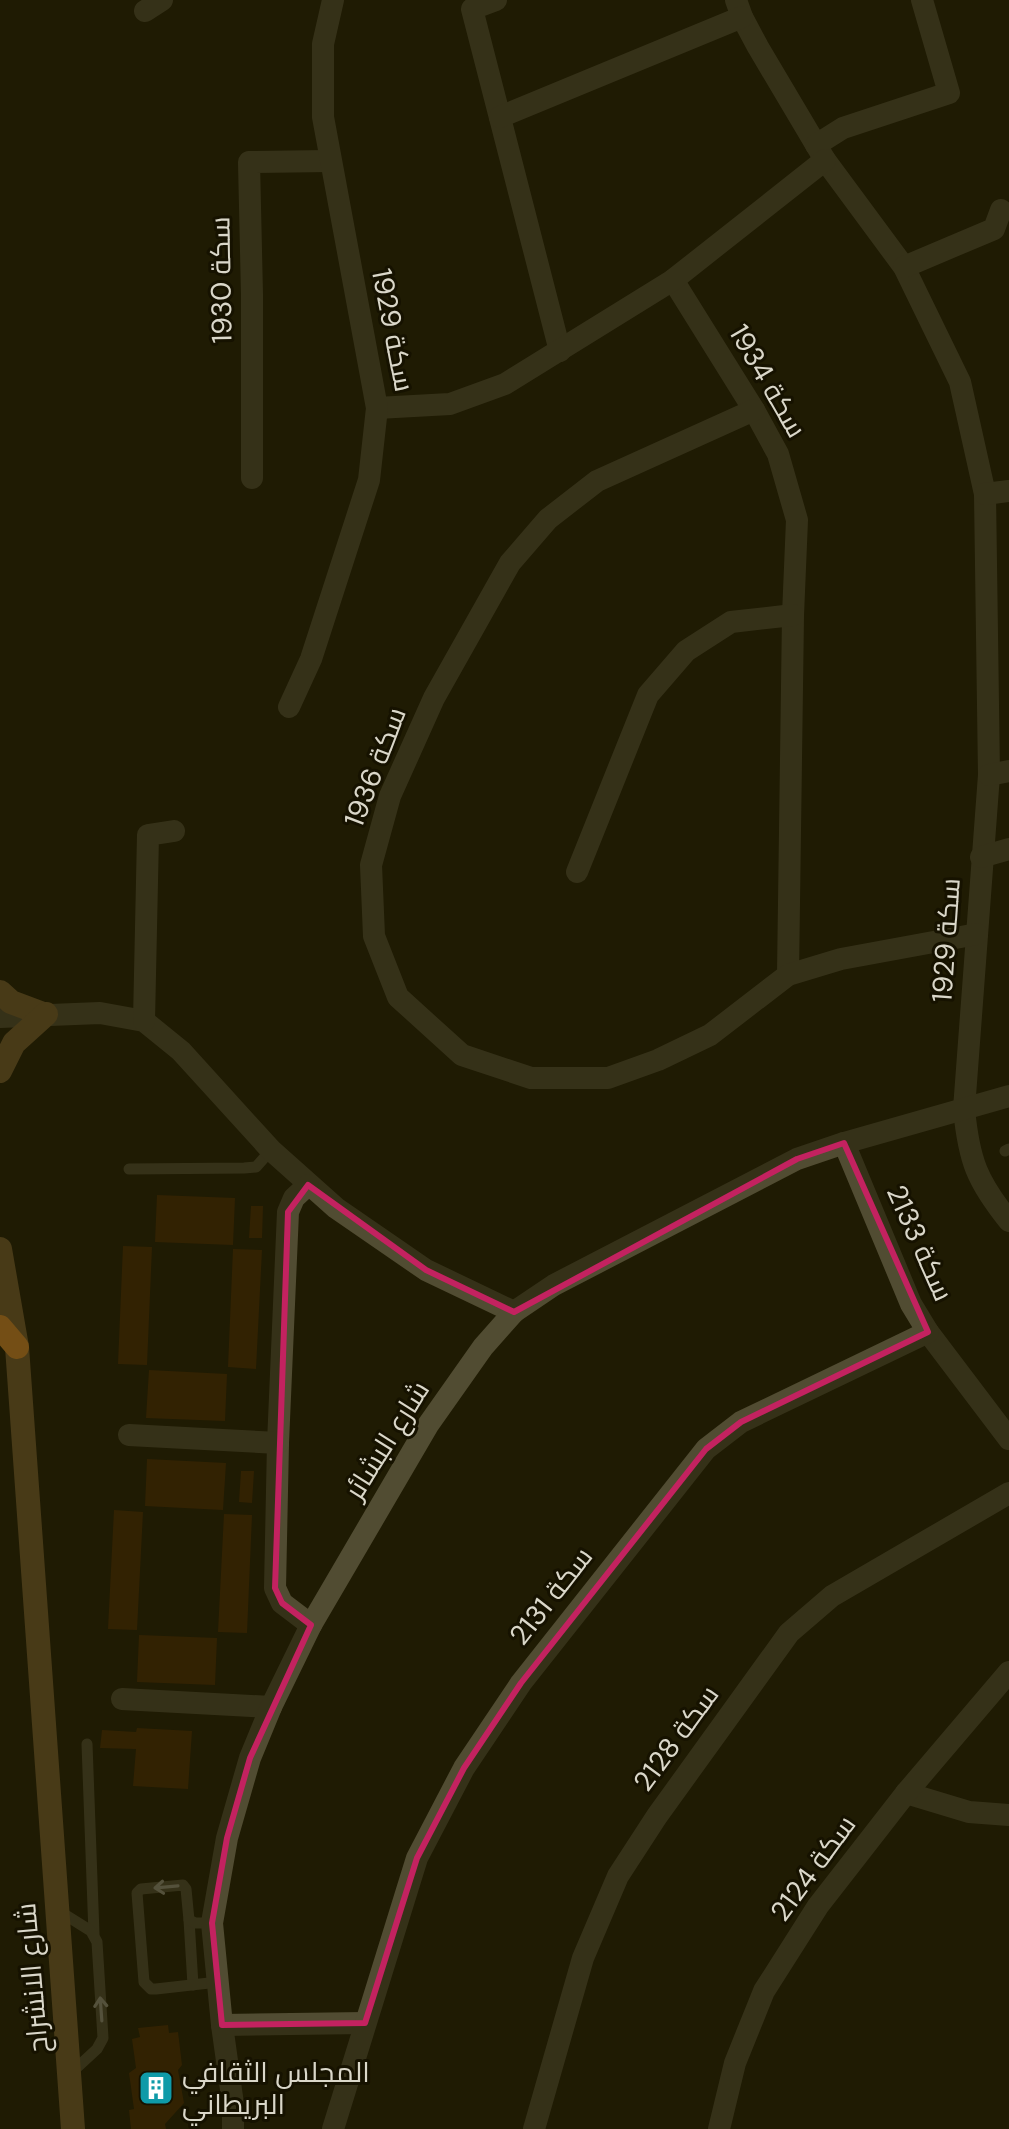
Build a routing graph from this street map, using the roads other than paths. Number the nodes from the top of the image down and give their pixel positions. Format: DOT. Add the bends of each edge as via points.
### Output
graph roads {
  1 [pos="333,0"];
  2 [pos="496,0"];
  3 [pos="922,0"];
  4 [pos="739,9"];
  5 [pos="500,117"];
  6 [pos="820,152"];
  7 [pos="330,161"];
  8 [pos="1001,210"];
  9 [pos="904,267"];
  10 [pos="673,280"];
  11 [pos="560,351"];
  12 [pos="377,408"];
  13 [pos="754,410"];
  14 [pos="252,478"];
  15 [pos="1009,491"];
  16 [pos="985,494"];
  17 [pos="793,615"];
  18 [pos="289,707"];
  19 [pos="999,773"];
  20 [pos="174,831"];
  21 [pos="1009,849"];
  22 [pos="981,857"];
  23 [pos="577,872"];
  24 [pos="977,934"];
  25 [pos="788,975"];
  26 [pos="0,992"];
  27 [pos="44,1014"];
  28 [pos="0,1017"];
  29 [pos="144,1021"];
  30 [pos="0,1071"];
  31 [pos="1009,1096"];
  32 [pos="964,1109"];
  33 [pos="844,1143"];
  34 [pos="271,1150"];
  35 [pos="129,1169"];
  36 [pos="308,1185"];
  37 [pos="1009,1221"];
  38 [pos="0,1249"];
  39 [pos="514,1312"];
  40 [pos="0,1327"];
  41 [pos="928,1332"];
  42 [pos="17,1347"];
  43 [pos="129,1435"];
  44 [pos="1009,1439"];
  45 [pos="278,1443"];
  46 [pos="1009,1493"];
  47 [pos="311,1625"];
  48 [pos="1009,1672"];
  49 [pos="122,1699"];
  50 [pos="271,1707"];
  51 [pos="87,1744"];
  52 [pos="906,1793"];
  53 [pos="1009,1815"];
  54 [pos="56,1910"];
  55 [pos="189,1920"];
  56 [pos="212,1923"];
  57 [pos="94,1934"];
  58 [pos="218,1982"];
  59 [pos="193,1985"];
  60 [pos="365,2023"];
  61 [pos="222,2025"];
  62 [pos="70,2074"];
  63 [pos="73,2129"];
  64 [pos="233,2129"];
  65 [pos="333,2129"];
  66 [pos="534,2129"];
  67 [pos="719,2129"];
  1 -- 7 [label="street, سكة 1929" via="323,44 323,117"];
  2 -- 5 [label="street" via="472,9"];
  3 -- 6 [label="street" via="949,93 843,128"];
  4 -- 5 [label="street"];
  4 -- 6 [label="street, سكة 1929"];
  5 -- 11 [label="street"];
  6 -- 9 [label="street, سكة 1929"];
  6 -- 10 [label="street"];
  7 -- 12 [label="street, سكة 1929"];
  7 -- 14 [label="street, سكة 1930" via="249,162"];
  8 -- 9 [label="street" via="994,229"];
  9 -- 16 [label="street, سكة 1929" via="960,382"];
  10 -- 11 [label="street"];
  10 -- 13 [label="street, سكة 1934"];
  11 -- 12 [label="street" via="505,384 450,404"];
  12 -- 18 [label="street, سكة 1929" via="369,480 311,659"];
  13 -- 17 [label="street, سكة 1934" via="778,454 797,520"];
  13 -- 25 [label="street, سكة 1936" via="597,481 548,519 510,563 434,698 390,796 371,865 374,936 398,997 462,1055 531,1078 608,1078 658,1060 710,1035"];
  15 -- 16 [label="street"];
  16 -- 19 [label="street, سكة 1929"];
  17 -- 23 [label="street" via="731,622 686,651 648,695"];
  17 -- 25 [label="street, سكة 1934"];
  19 -- 22 [label="street, سكة 1929"];
  20 -- 29 [label="street" via="148,835"];
  21 -- 22 [label="street"];
  22 -- 24 [label="street, سكة 1929"];
  24 -- 25 [label="street, سكة 1936" via="841,959"];
  24 -- 32 [label="street, سكة 1929"];
  26 -- 27 [label="street" via="11,1002"];
  27 -- 28 [label="street"];
  27 -- 29 [label="street" via="100,1013"];
  27 -- 30 [label="street" via="14,1043"];
  29 -- 34 [label="street" via="181,1051"];
  31 -- 32 [label="street, شارع البشائر"];
  32 -- 33 [label="street, شارع البشائر"];
  32 -- 37 [label="street, سكة 1929" via="967,1143 983,1188"];
  33 -- 39 [label="street, شارع البشائر" via="797,1159 554,1285"];
  33 -- 41 [label="street, سكة 2133" via="911,1304"];
  34 -- 35 [label="lane" via="256,1167"];
  34 -- 36 [label="street"];
  36 -- 39 [label="street" via="426,1270"];
  36 -- 45 [label="street" via="288,1212"];
  38 -- 42 [label="street, شارع الانشراح"];
  39 -- 47 [label="street, شارع البشائر" via="428,1425"];
  40 -- 42 [label="highway"];
  41 -- 44 [label="street, سكة 2133"];
  41 -- 60 [label="street, سكة 2131" via="741,1422 706,1449 521,1683 464,1768 417,1858"];
  42 -- 54 [label="street, شارع الانشراح"];
  43 -- 45 [label="street"];
  45 -- 47 [label="street" via="275,1588 282,1603"];
  46 -- 66 [label="street, سكة 2128" via="832,1596 789,1633 618,1876 583,1958"];
  47 -- 50 [label="street, شارع البشائر"];
  48 -- 52 [label="street, سكة 2124"];
  49 -- 50 [label="street"];
  50 -- 56 [label="street, شارع البشائر" via="227,1838"];
  51 -- 57 [label="lane"];
  52 -- 53 [label="street" via="969,1812"];
  52 -- 67 [label="street, سكة 2124" via="818,1906 764,1991 735,2063"];
  54 -- 57 [label="lane"];
  54 -- 62 [label="street, شارع الانشراح"];
  55 -- 56 [label="lane"];
  55 -- 59 [label="lane"];
  55 -- 59 [label="lane, one-way" via="184,1886 137,1891 144,1982 151,1989"];
  56 -- 58 [label="street, شارع البشائر"];
  62 -- 57 [label="lane, one-way" via="103,2038"];
  58 -- 59 [label="lane"];
  58 -- 61 [label="street, شارع البشائر"];
  60 -- 61 [label="street"];
  60 -- 65 [label="street, سكة 2131"];
  61 -- 64 [label="street, شارع البشائر"];
  62 -- 63 [label="street, شارع الانشراح"];
}
